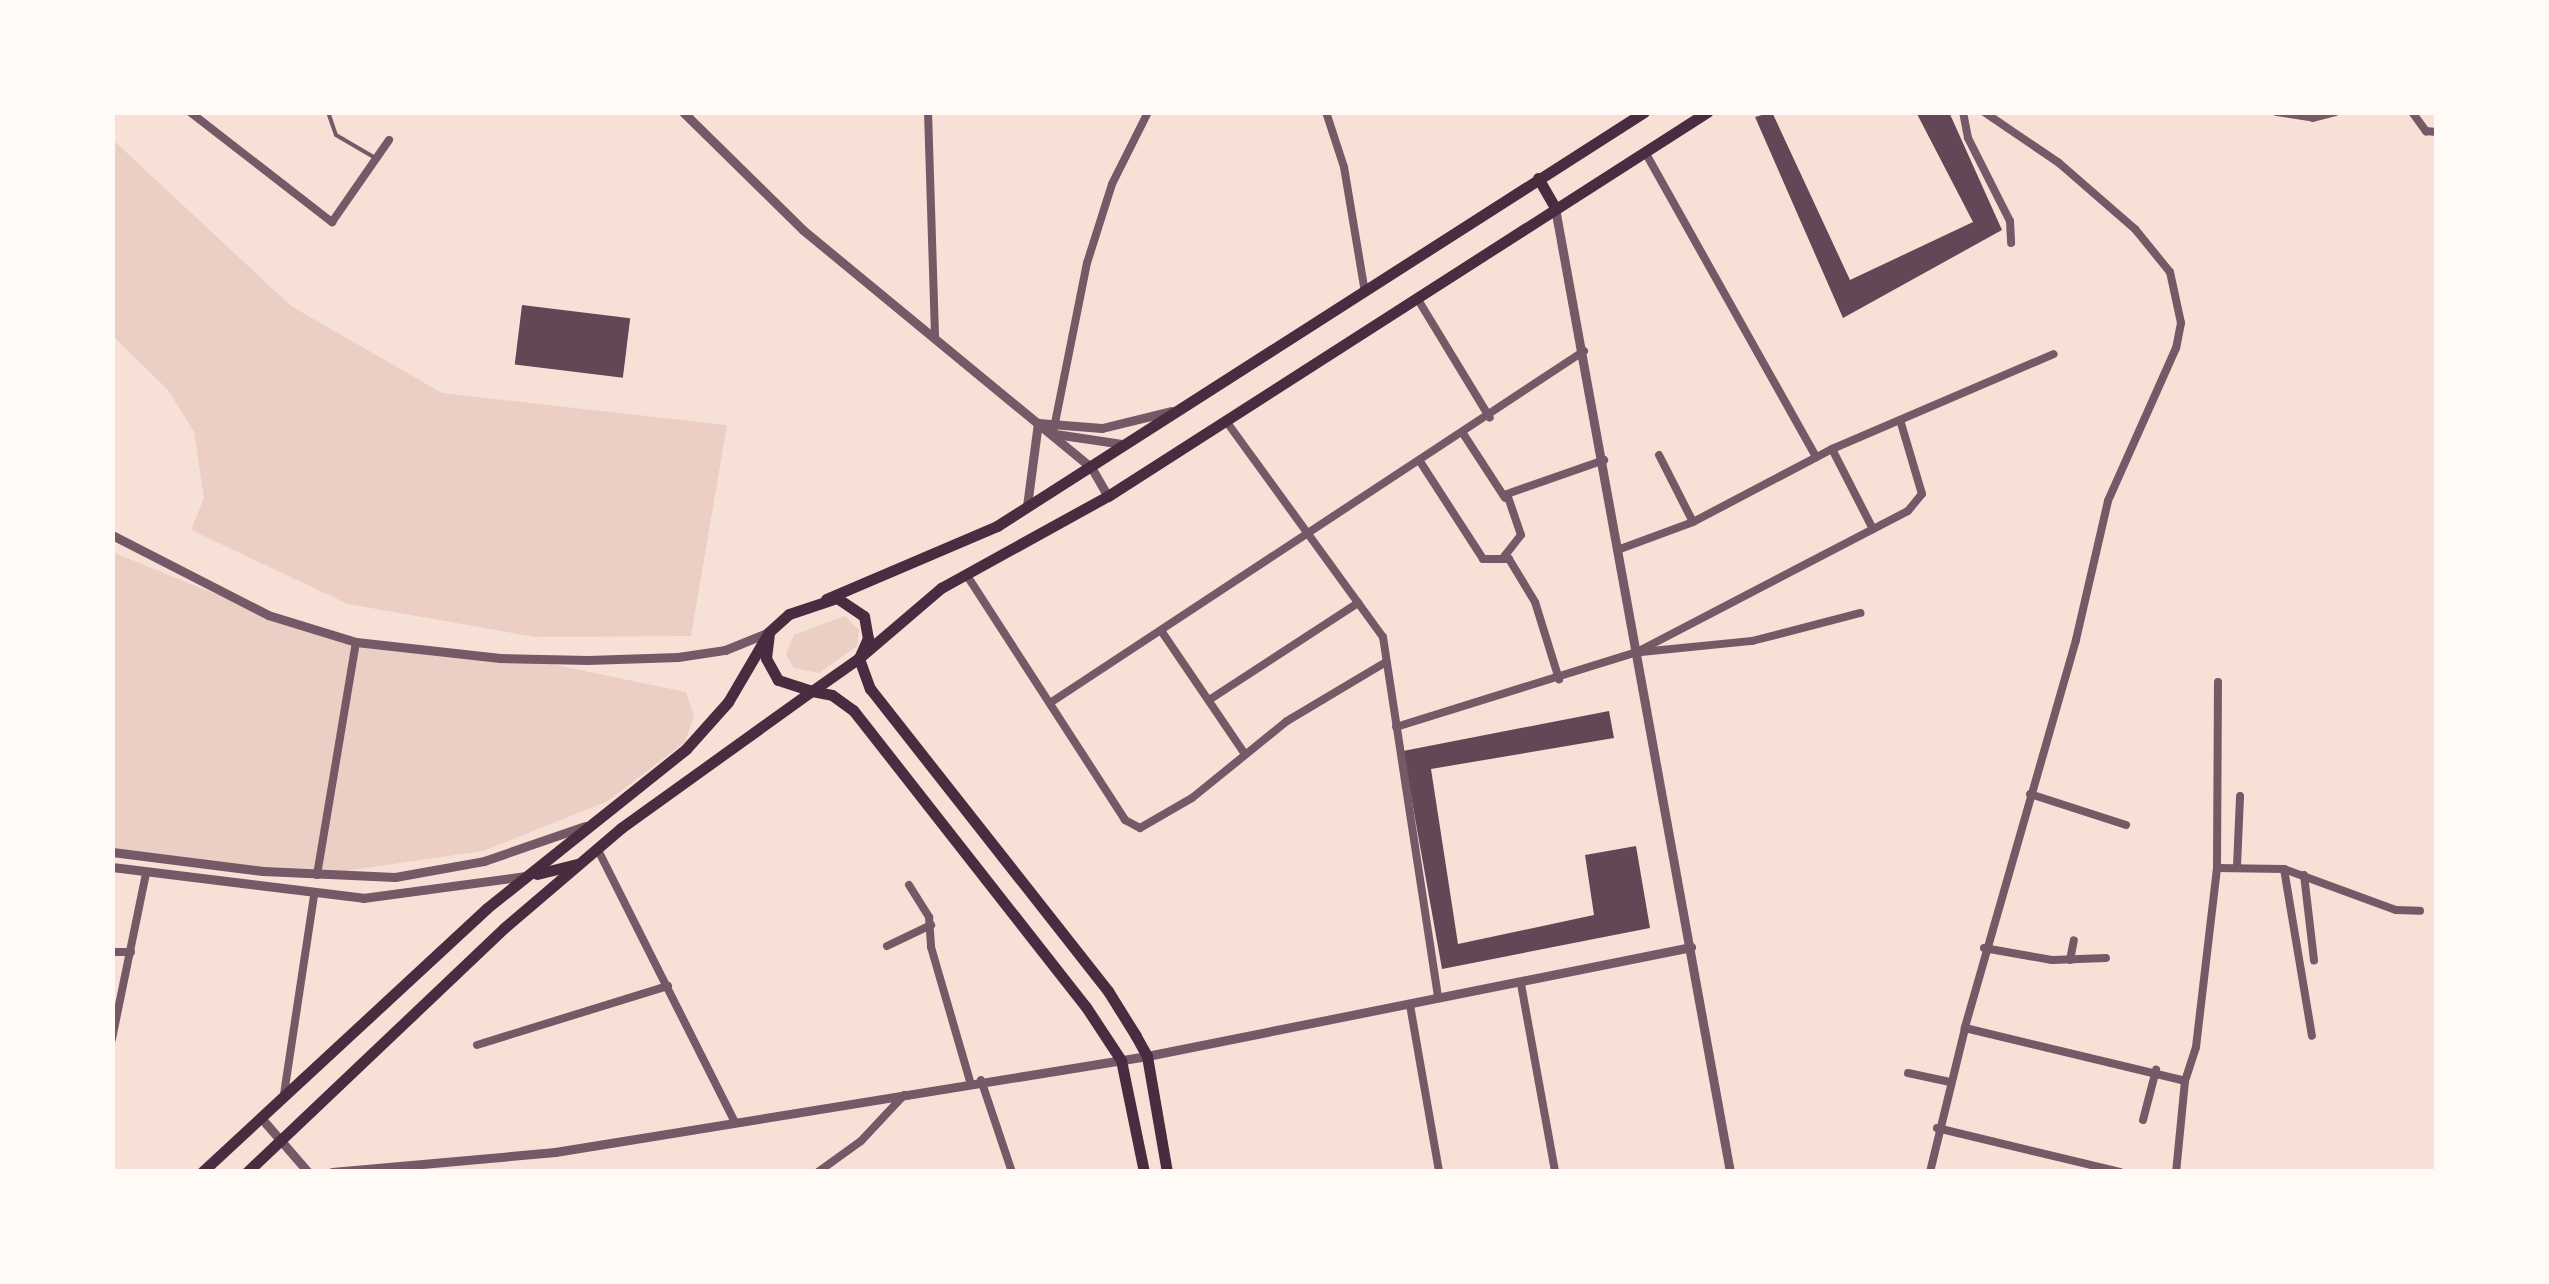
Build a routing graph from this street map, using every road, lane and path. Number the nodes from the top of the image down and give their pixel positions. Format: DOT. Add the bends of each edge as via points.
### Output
graph roads {
  1 [pos="190,112"];
  2 [pos="328,112"];
  3 [pos="684,112"];
  4 [pos="928,112"];
  5 [pos="1148,112"];
  6 [pos="1326,112"];
  7 [pos="1644,112"];
  8 [pos="1707,112"];
  9 [pos="1964,112"];
  10 [pos="1984,112"];
  11 [pos="2277,112"];
  12 [pos="2335,112"];
  13 [pos="2412,112"];
  14 [pos="2436,132"];
  15 [pos="389,140"];
  16 [pos="1645,152"];
  17 [pos="377,159"];
  18 [pos="1538,178"];
  19 [pos="1556,208"];
  20 [pos="2010,244"];
  21 [pos="1364,287"];
  22 [pos="1417,298"];
  23 [pos="935,338"];
  24 [pos="1584,351"];
  25 [pos="2054,354"];
  26 [pos="1178,409"];
  27 [pos="1490,418"];
  28 [pos="1226,422"];
  29 [pos="1038,423"];
  30 [pos="1901,423"];
  31 [pos="1052,430"];
  32 [pos="1464,435"];
  33 [pos="1126,444"];
  34 [pos="1832,449"];
  35 [pos="1659,454"];
  36 [pos="1816,457"];
  37 [pos="1604,460"];
  38 [pos="1420,463"];
  39 [pos="1091,467"];
  40 [pos="1108,496"];
  41 [pos="1505,498"];
  42 [pos="1027,507"];
  43 [pos="1693,522"];
  44 [pos="1873,529"];
  45 [pos="1309,534"];
  46 [pos="112,535"];
  47 [pos="1620,549"];
  48 [pos="1504,558"];
  49 [pos="966,574"];
  50 [pos="826,599"];
  51 [pos="1358,603"];
  52 [pos="1860,612"];
  53 [pos="770,632"];
  54 [pos="1162,632"];
  55 [pos="356,642"];
  56 [pos="1636,652"];
  57 [pos="859,658"];
  58 [pos="1386,662"];
  59 [pos="1559,679"];
  60 [pos="2218,682"];
  61 [pos="812,691"];
  62 [pos="1209,700"];
  63 [pos="1054,702"];
  64 [pos="1396,727"];
  65 [pos="1245,754"];
  66 [pos="2030,794"];
  67 [pos="2240,796"];
  68 [pos="588,825"];
  69 [pos="2126,825"];
  70 [pos="598,848"];
  71 [pos="112,852"];
  72 [pos="579,864"];
  73 [pos="2237,866"];
  74 [pos="112,868"];
  75 [pos="2217,868"];
  76 [pos="2284,869"];
  77 [pos="146,873"];
  78 [pos="533,874"];
  79 [pos="318,875"];
  80 [pos="2304,875"];
  81 [pos="909,885"];
  82 [pos="314,896"];
  83 [pos="2420,910"];
  84 [pos="931,925"];
  85 [pos="2074,940"];
  86 [pos="887,946"];
  87 [pos="1691,947"];
  88 [pos="1984,948"];
  89 [pos="112,952"];
  90 [pos="131,952"];
  91 [pos="2106,958"];
  92 [pos="2070,960"];
  93 [pos="2314,960"];
  94 [pos="1521,984"];
  95 [pos="668,986"];
  96 [pos="1438,998"];
  97 [pos="1410,1005"];
  98 [pos="1965,1028"];
  99 [pos="2312,1036"];
  100 [pos="112,1040"];
  101 [pos="478,1046"];
  102 [pos="1147,1056"];
  103 [pos="1120,1060"];
  104 [pos="2156,1070"];
  105 [pos="1908,1073"];
  106 [pos="975,1080"];
  107 [pos="2185,1081"];
  108 [pos="1950,1082"];
  109 [pos="907,1092"];
  110 [pos="281,1102"];
  111 [pos="262,1119"];
  112 [pos="2143,1120"];
  113 [pos="735,1122"];
  114 [pos="1936,1128"];
  115 [pos="281,1140"];
  116 [pos="202,1172"];
  117 [pos="247,1172"];
  118 [pos="308,1172"];
  119 [pos="332,1172"];
  120 [pos="818,1172"];
  121 [pos="1012,1172"];
  122 [pos="1144,1172"];
  123 [pos="1167,1172"];
  124 [pos="1438,1172"];
  125 [pos="1555,1172"];
  126 [pos="1730,1172"];
  127 [pos="1930,1172"];
  128 [pos="2120,1172"];
  129 [pos="2176,1172"];
  1 -- 17 [label="street" via="332,222"];
  2 -- 17 [label="lane" via="336,135"];
  3 -- 23 [label="street" via="803,230"];
  4 -- 23 [label="street"];
  5 -- 31 [label="street" via="1112,184 1092,246"];
  6 -- 21 [label="street" via="1344,167"];
  7 -- 18 [label="main road"];
  8 -- 16 [label="main road"];
  9 -- 20 [label="street" via="1968,138 2010,221"];
  10 -- 66 [label="street" via="2059,163 2134,229 2170,272 2181,304 2176,348 2108,500"];
  11 -- 12 [label="street" via="2313,118"];
  13 -- 14 [label="street" via="2426,131"];
  15 -- 17 [label="street"];
  16 -- 19 [label="main road"];
  16 -- 36 [label="street"];
  18 -- 19 [label="main road"];
  18 -- 21 [label="main road"];
  19 -- 22 [label="main road"];
  19 -- 24 [label="street"];
  21 -- 26 [label="main road"];
  22 -- 27 [label="street"];
  22 -- 28 [label="main road"];
  23 -- 29 [label="street"];
  24 -- 27 [label="street"];
  24 -- 37 [label="street"];
  25 -- 30 [label="street"];
  26 -- 31 [label="street" via="1102,428"];
  26 -- 33 [label="main road"];
  27 -- 32 [label="street"];
  28 -- 40 [label="main road"];
  28 -- 45 [label="street"];
  29 -- 31 [label="street"];
  29 -- 42 [label="street"];
  30 -- 34 [label="street"];
  30 -- 44 [label="street" via="1922,494 1908,511"];
  31 -- 33 [label="street"];
  31 -- 39 [label="street"];
  32 -- 38 [label="street"];
  32 -- 41 [label="street"];
  33 -- 39 [label="main road"];
  34 -- 36 [label="street"];
  34 -- 44 [label="street"];
  35 -- 43 [label="street"];
  36 -- 43 [label="street"];
  37 -- 41 [label="street"];
  37 -- 47 [label="street"];
  38 -- 45 [label="street"];
  38 -- 48 [label="street" via="1482,558"];
  39 -- 40 [label="street"];
  39 -- 42 [label="main road"];
  40 -- 49 [label="main road"];
  41 -- 48 [label="street" via="1521,535"];
  42 -- 50 [label="main road" via="927,559"];
  43 -- 47 [label="street"];
  44 -- 56 [label="street"];
  45 -- 51 [label="street"];
  45 -- 54 [label="street"];
  46 -- 55 [label="street" via="268,615"];
  47 -- 56 [label="street"];
  48 -- 59 [label="street" via="1536,602"];
  49 -- 57 [label="main road" via="902,617"];
  49 -- 63 [label="street"];
  50 -- 53 [label="main road" via="789,614"];
  50 -- 57 [label="main road" via="848,602 864,616 868,638"];
  51 -- 58 [label="street" via="1383,637"];
  51 -- 62 [label="street"];
  52 -- 56 [label="street" via="1752,641"];
  53 -- 55 [label="street" via="725,650 603,660 500,658"];
  53 -- 61 [label="main road" via="770,670 788,686"];
  53 -- 68 [label="main road" via="709,726"];
  54 -- 62 [label="street"];
  54 -- 63 [label="street"];
  55 -- 79 [label="street"];
  56 -- 59 [label="street"];
  56 -- 87 [label="street"];
  57 -- 61 [label="main road"];
  57 -- 102 [label="main road" via="870,690 1108,992"];
  58 -- 64 [label="street"];
  58 -- 65 [label="street" via="1286,721"];
  59 -- 64 [label="street"];
  60 -- 75 [label="street"];
  61 -- 70 [label="main road"];
  61 -- 103 [label="main road" via="853,710"];
  62 -- 65 [label="street"];
  63 -- 65 [label="street" via="1132,826 1150,825"];
  64 -- 96 [label="street"];
  66 -- 69 [label="street"];
  66 -- 88 [label="street"];
  67 -- 73 [label="street"];
  68 -- 78 [label="main road"];
  68 -- 79 [label="street" via="425,874"];
  70 -- 72 [label="main road"];
  70 -- 95 [label="street"];
  71 -- 79 [label="street"];
  72 -- 78 [label="main road"];
  72 -- 115 [label="main road"];
  73 -- 75 [label="street"];
  73 -- 76 [label="street"];
  74 -- 77 [label="street"];
  75 -- 107 [label="street" via="2196,1048"];
  76 -- 80 [label="street"];
  76 -- 99 [label="street"];
  77 -- 82 [label="street"];
  77 -- 90 [label="street"];
  78 -- 82 [label="street" via="396,896"];
  78 -- 110 [label="main road"];
  80 -- 83 [label="street" via="2396,910"];
  80 -- 93 [label="street"];
  81 -- 84 [label="street"];
  82 -- 110 [label="street"];
  84 -- 86 [label="street"];
  84 -- 106 [label="street" via="931,947"];
  85 -- 92 [label="street"];
  87 -- 94 [label="street"];
  87 -- 126 [label="street"];
  88 -- 92 [label="street"];
  88 -- 98 [label="street"];
  89 -- 90 [label="street"];
  90 -- 100 [label="street"];
  91 -- 92 [label="street"];
  94 -- 96 [label="street"];
  94 -- 125 [label="street"];
  95 -- 101 [label="street"];
  95 -- 113 [label="street"];
  96 -- 97 [label="street"];
  97 -- 102 [label="street"];
  97 -- 124 [label="street"];
  98 -- 104 [label="street"];
  98 -- 108 [label="street"];
  102 -- 103 [label="street"];
  102 -- 123 [label="main road"];
  103 -- 106 [label="street"];
  103 -- 122 [label="main road"];
  104 -- 107 [label="street"];
  104 -- 112 [label="street"];
  105 -- 108 [label="street"];
  106 -- 109 [label="street"];
  106 -- 121 [label="street"];
  107 -- 129 [label="street"];
  108 -- 114 [label="street"];
  109 -- 113 [label="street"];
  109 -- 120 [label="street" via="862,1142"];
  110 -- 111 [label="main road"];
  111 -- 115 [label="street"];
  111 -- 116 [label="main road"];
  113 -- 119 [label="street" via="555,1152"];
  114 -- 127 [label="street"];
  114 -- 128 [label="street"];
  115 -- 117 [label="main road"];
  115 -- 118 [label="street"];
}
